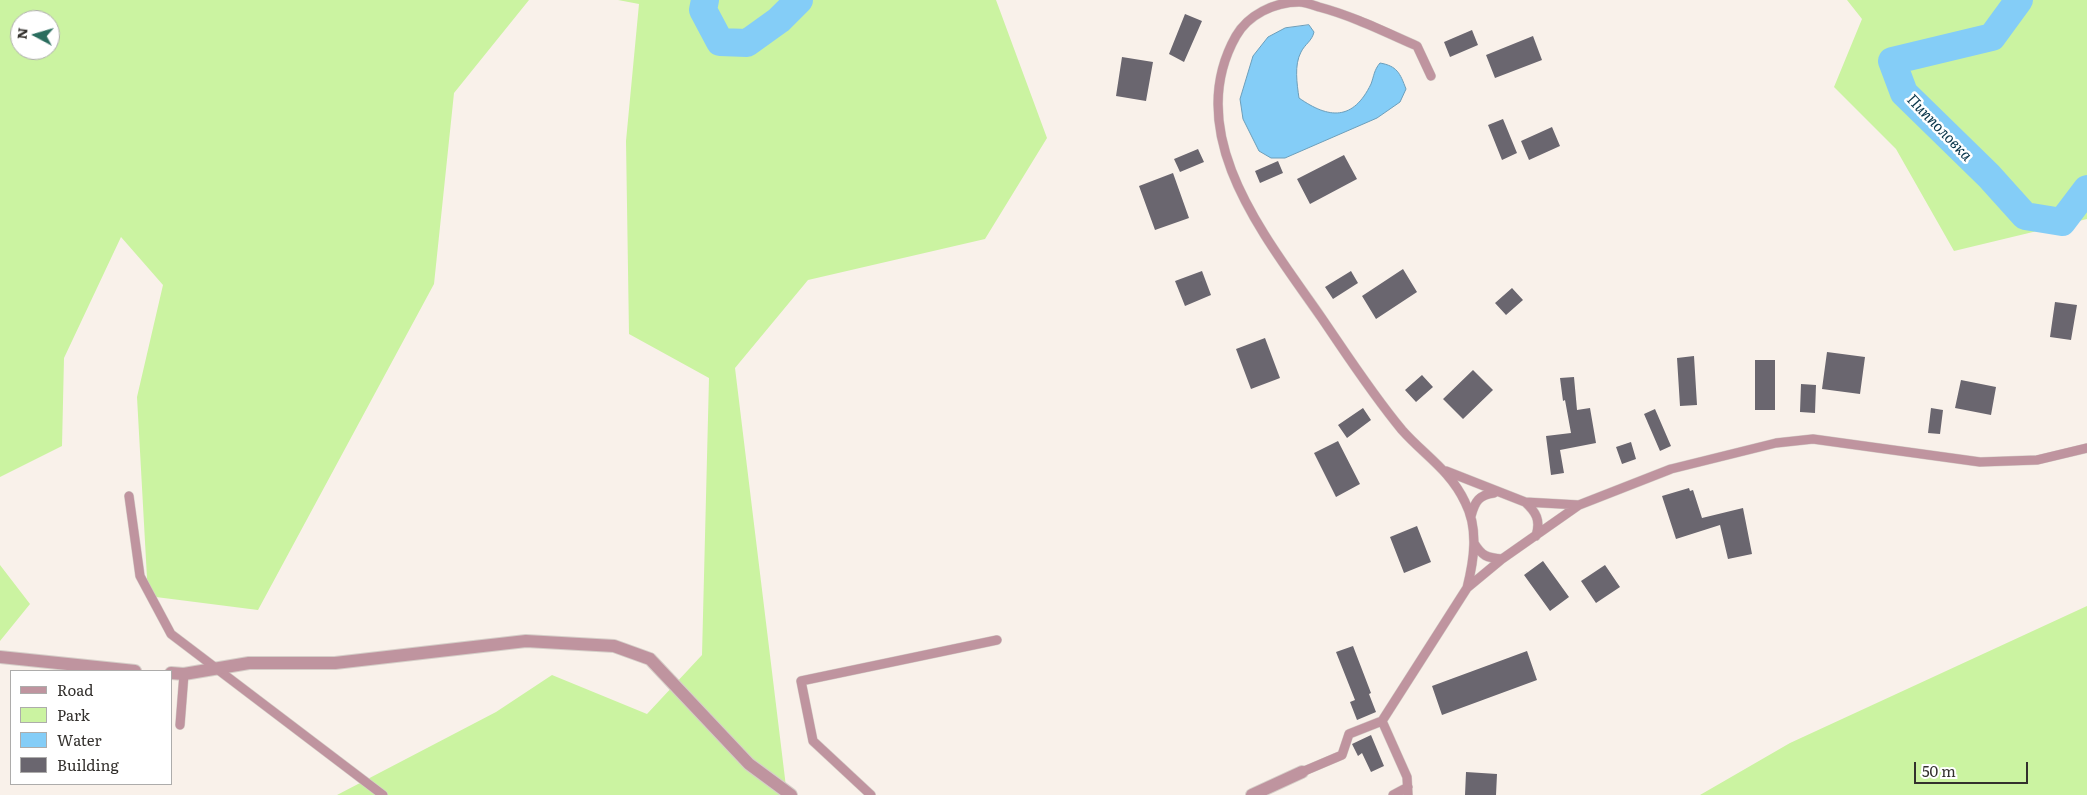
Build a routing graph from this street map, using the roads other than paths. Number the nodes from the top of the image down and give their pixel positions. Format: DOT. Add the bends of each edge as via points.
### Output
graph roads {
  1 [pos="1431,76"];
  2 [pos="2087,448"];
  3 [pos="1446,471"];
  4 [pos="1497,492"];
  5 [pos="129,496"];
  6 [pos="1525,502"];
  7 [pos="1579,505"];
  8 [pos="1470,517"];
  9 [pos="1536,536"];
  10 [pos="1474,543"];
  11 [pos="1502,559"];
  12 [pos="1467,588"];
  13 [pos="997,640"];
  14 [pos="0,657"];
  15 [pos="217,669"];
  16 [pos="125,670"];
  17 [pos="177,674"];
  18 [pos="1382,721"];
  19 [pos="180,725"];
  20 [pos="1302,772"];
  21 [pos="1408,791"];
  22 [pos="383,795"];
  23 [pos="791,795"];
  24 [pos="871,795"];
  25 [pos="1252,795"];
  26 [pos="1393,795"];
  1 -- 3 [label="lane" via="1417,46 1338,12 1300,2 1268,7 1242,24 1227,51 1216,98 1222,143 1237,183 1264,234 1380,403 1403,431"];
  2 -- 7 [label="lane" via="2037,460 1980,462 1813,439 1776,443 1671,469"];
  3 -- 4 [label="lane"];
  3 -- 8 [label="lane" via="1466,502"];
  4 -- 6 [label="lane"];
  4 -- 8 [label="lane" via="1484,494 1476,500"];
  5 -- 15 [label="lane" via="140,576 171,634"];
  6 -- 7 [label="lane"];
  6 -- 9 [label="lane" via="1537,516 1539,527"];
  7 -- 9 [label="lane"];
  8 -- 10 [label="lane"];
  9 -- 11 [label="lane"];
  10 -- 11 [label="lane" via="1488,558"];
  10 -- 12 [label="lane" via="1474,560"];
  11 -- 12 [label="lane"];
  12 -- 18 [label="lane"];
  13 -- 24 [label="lane" via="800,681 813,741"];
  14 -- 16 [label="street"];
  15 -- 17 [label="street"];
  15 -- 22 [label="lane"];
  15 -- 23 [label="street" via="249,663 335,663 526,641 614,646 650,659 749,764"];
  17 -- 19 [label="lane"];
  18 -- 20 [label="lane" via="1349,734 1342,754"];
  18 -- 21 [label="lane" via="1407,777"];
  20 -- 25 [label="street"];
  21 -- 26 [label="lane"];
}
